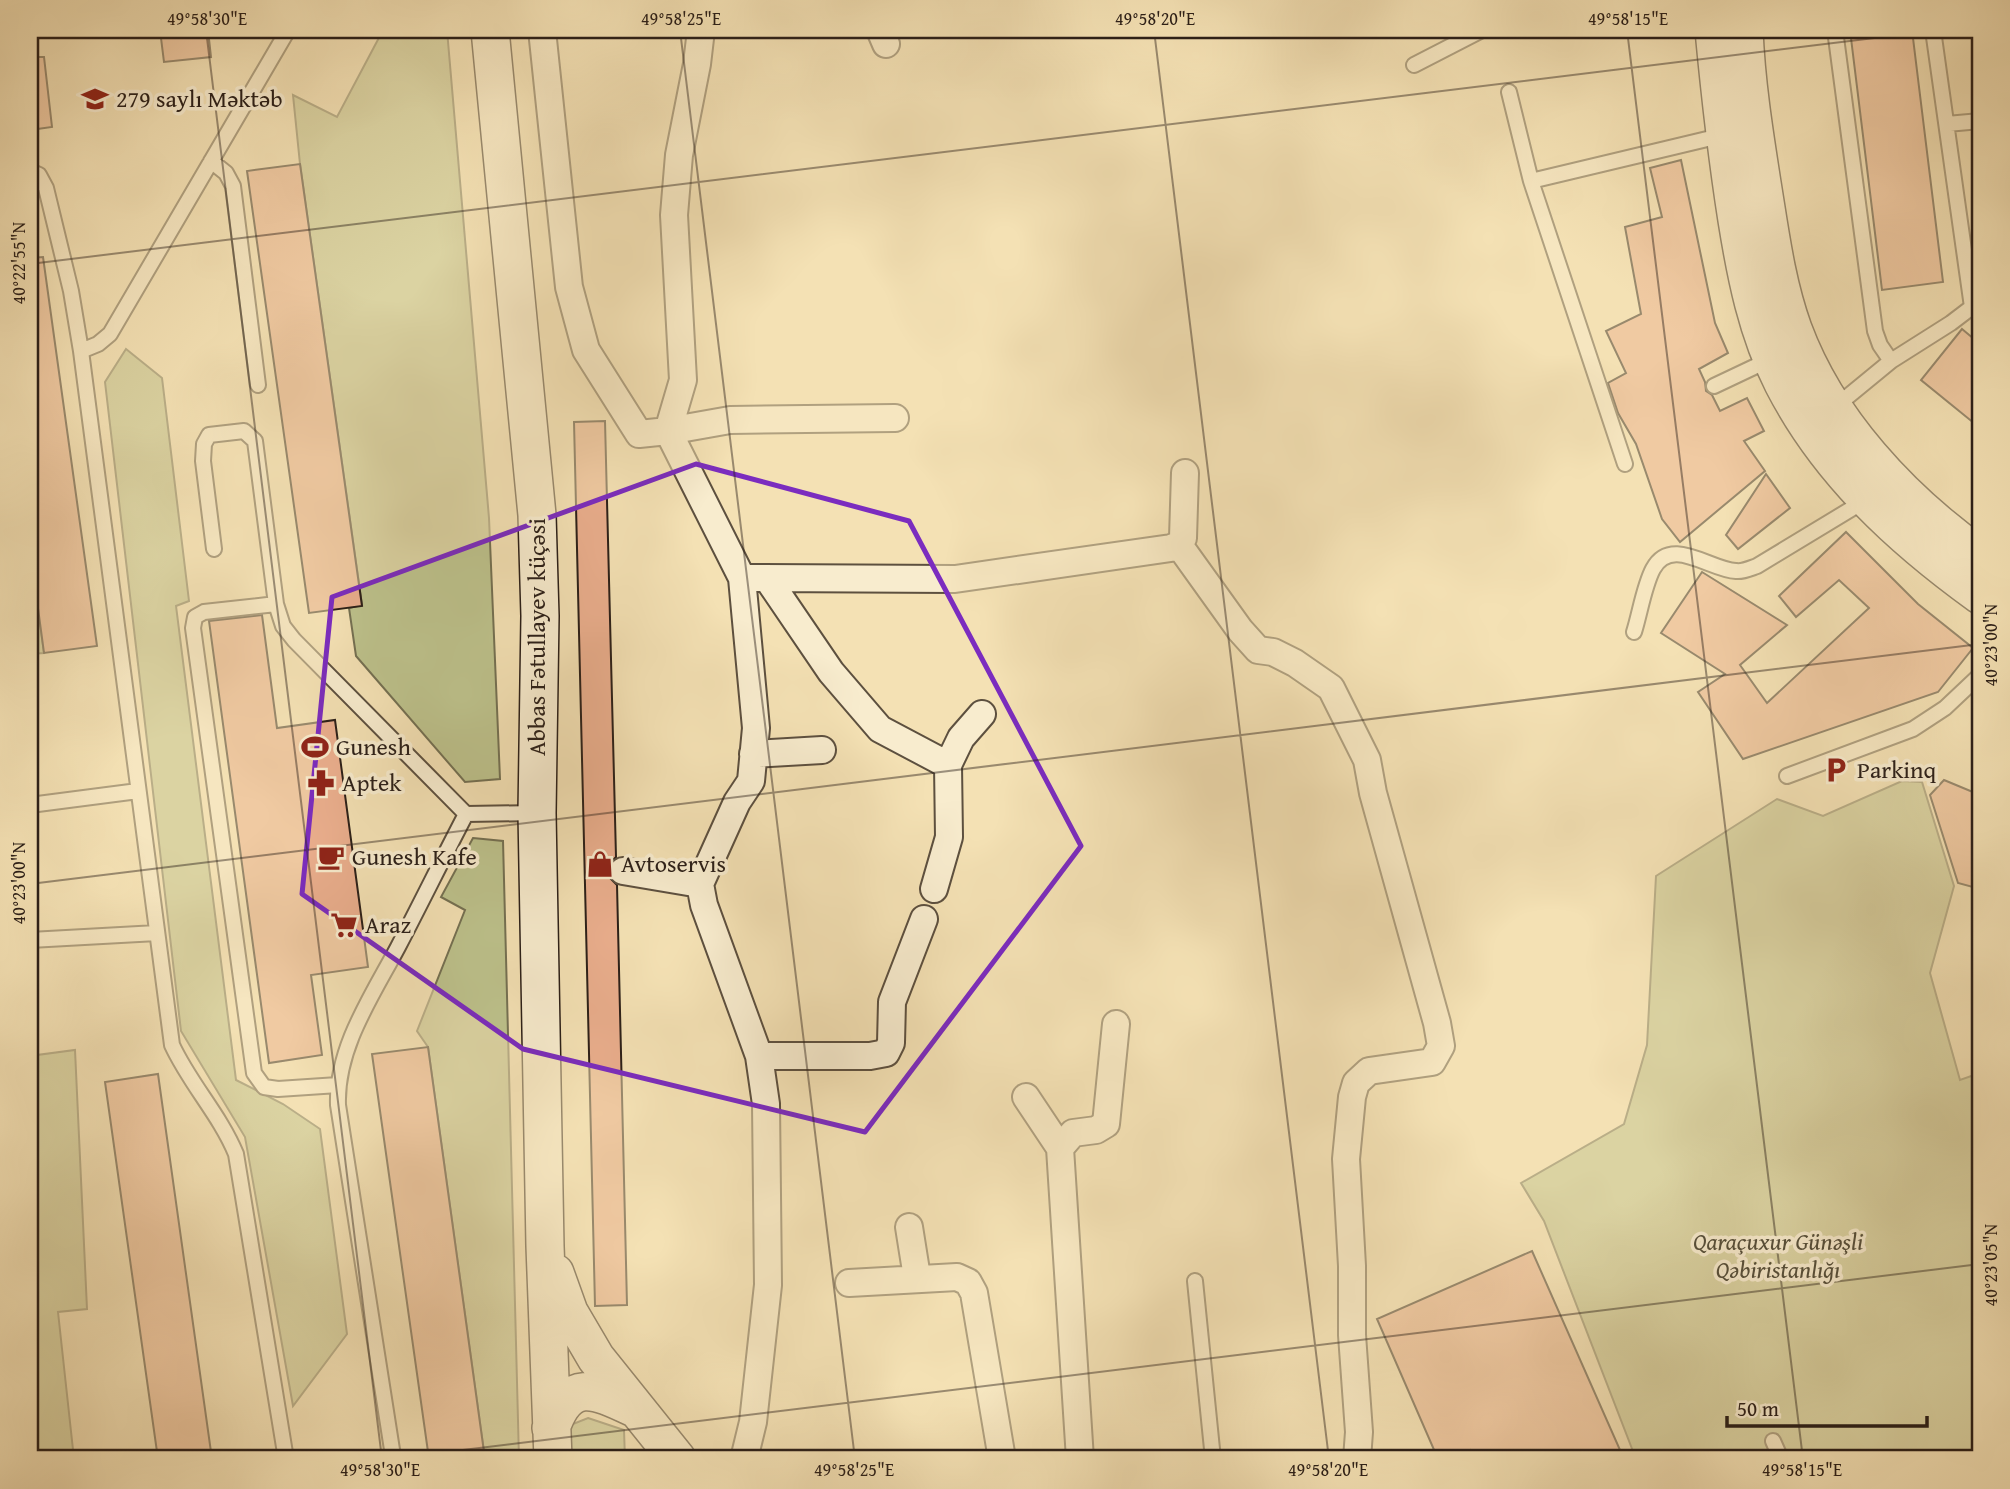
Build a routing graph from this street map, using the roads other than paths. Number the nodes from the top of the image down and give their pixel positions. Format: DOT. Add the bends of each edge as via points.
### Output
graph roads {
  1 [pos="288,30"];
  2 [pos="490,30"];
  3 [pos="542,30"];
  4 [pos="701,30"];
  5 [pos="1482,30"];
  6 [pos="1714,30"];
  7 [pos="1744,30"];
  8 [pos="1835,30"];
  9 [pos="1933,30"];
  10 [pos="1414,65"];
  11 [pos="1508,92"];
  12 [pos="1980,121"];
  13 [pos="1947,124"];
  14 [pos="1724,135"];
  15 [pos="211,161"];
  16 [pos="30,171"];
  17 [pos="1531,181"];
  18 [pos="1976,310"];
  19 [pos="81,351"];
  20 [pos="1772,358"];
  21 [pos="1891,361"];
  22 [pos="258,385"];
  23 [pos="1714,386"];
  24 [pos="1835,407"];
  25 [pos="895,418"];
  26 [pos="668,431"];
  27 [pos="1625,464"];
  28 [pos="1185,473"];
  29 [pos="1867,499"];
  30 [pos="1179,545"];
  31 [pos="214,549"];
  32 [pos="1980,556"];
  33 [pos="754,578"];
  34 [pos="1980,595"];
  35 [pos="276,604"];
  36 [pos="1634,632"];
  37 [pos="1980,675"];
  38 [pos="982,714"];
  39 [pos="822,750"];
  40 [pos="753,754"];
  41 [pos="948,765"];
  42 [pos="1787,776"];
  43 [pos="138,791"];
  44 [pos="30,805"];
  45 [pos="537,813"];
  46 [pos="466,814"];
  47 [pos="624,871"];
  48 [pos="700,884"];
  49 [pos="934,889"];
  50 [pos="924,919"];
  51 [pos="157,933"];
  52 [pos="30,940"];
  53 [pos="1116,1024"];
  54 [pos="759,1055"];
  55 [pos="338,1085"];
  56 [pos="1026,1097"];
  57 [pos="1060,1148"];
  58 [pos="909,1227"];
  59 [pos="545,1245"];
  60 [pos="917,1278"];
  61 [pos="1195,1281"];
  62 [pos="849,1283"];
  63 [pos="634,1408"];
  64 [pos="1773,1441"];
  65 [pos="552,1444"];
  66 [pos="393,1456"];
  67 [pos="285,1459"];
  68 [pos="677,1459"];
  69 [pos="744,1459"];
  70 [pos="1002,1459"];
  71 [pos="1080,1459"];
  72 [pos="1213,1459"];
  73 [pos="1357,1459"];
  74 [pos="1781,1459"];
  1 -- 15 [label="lane"];
  2 -- 45 [label="main road, Abbas Fətullayev küçəsi" via="537,515"];
  3 -- 26 [label="street" via="569,287 586,350 639,434"];
  4 -- 26 [label="street" via="678,155 674,215 683,380"];
  5 -- 10 [label="lane"];
  6 -- 14 [label="main road"];
  7 -- 24 [label="main road" via="1754,134 1780,285 1801,348"];
  8 -- 21 [label="lane" via="1875,331"];
  9 -- 13 [label="lane"];
  11 -- 17 [label="lane"];
  12 -- 13 [label="lane"];
  13 -- 18 [label="lane"];
  14 -- 17 [label="lane"];
  14 -- 20 [label="main road" via="1747,282"];
  15 -- 19 [label="lane" via="110,334"];
  15 -- 22 [label="lane" via="233,186"];
  16 -- 19 [label="lane" via="39,175 46,188"];
  17 -- 27 [label="lane"];
  18 -- 21 [label="lane"];
  19 -- 43 [label="lane"];
  20 -- 23 [label="lane"];
  20 -- 29 [label="main road" via="1807,422"];
  21 -- 24 [label="lane"];
  24 -- 32 [label="main road" via="1887,477"];
  25 -- 26 [label="street" via="730,420"];
  26 -- 33 [label="street"];
  28 -- 30 [label="street"];
  29 -- 34 [label="main road" via="1941,567"];
  29 -- 36 [label="lane" via="1757,566 1739,572 1682,554 1667,555 1653,568"];
  30 -- 33 [label="street" via="955,579"];
  30 -- 73 [label="street" via="1258,650 1296,663 1331,688 1367,761 1437,1023 1441,1046 1432,1062 1369,1071 1356,1083 1352,1097 1346,1159"];
  31 -- 35 [label="lane" via="204,444 209,435 244,431 255,441"];
  33 -- 40 [label="street"];
  33 -- 41 [label="street" via="880,729"];
  35 -- 46 [label="lane" via="283,626 294,640"];
  35 -- 55 [label="lane" via="204,612 195,617 193,628 254,1073 264,1087"];
  37 -- 42 [label="lane" via="1945,708 1913,729"];
  38 -- 41 [label="street" via="961,738"];
  39 -- 40 [label="street"];
  40 -- 48 [label="street" via="751,781"];
  41 -- 49 [label="street" via="949,837"];
  43 -- 44 [label="lane"];
  43 -- 51 [label="lane"];
  45 -- 46 [label="lane"];
  45 -- 59 [label="main road, Abbas Fətullayev küçəsi"];
  46 -- 55 [label="lane" via="358,1024"];
  47 -- 48 [label="street"];
  48 -- 54 [label="street"];
  50 -- 54 [label="street" via="892,1002 891,1043 886,1053"];
  51 -- 52 [label="lane"];
  51 -- 67 [label="lane" via="172,1045 236,1154"];
  53 -- 57 [label="street" via="1106,1124 1073,1133"];
  54 -- 69 [label="street" via="766,1104 768,1285 753,1422"];
  55 -- 66 [label="lane"];
  56 -- 57 [label="street"];
  57 -- 71 [label="street"];
  58 -- 60 [label="street"];
  59 -- 63 [label="main road" via="569,1312"];
  59 -- 65 [label="main road, Abbas Fətullayev küçəsi"];
  60 -- 62 [label="street"];
  60 -- 70 [label="street" via="957,1277 968,1282 974,1293"];
  61 -- 72 [label="lane"];
  63 -- 65 [label="main road" via="604,1394 576,1393 564,1400"];
  63 -- 68 [label="main road"];
  64 -- 74 [label="lane"];
}
